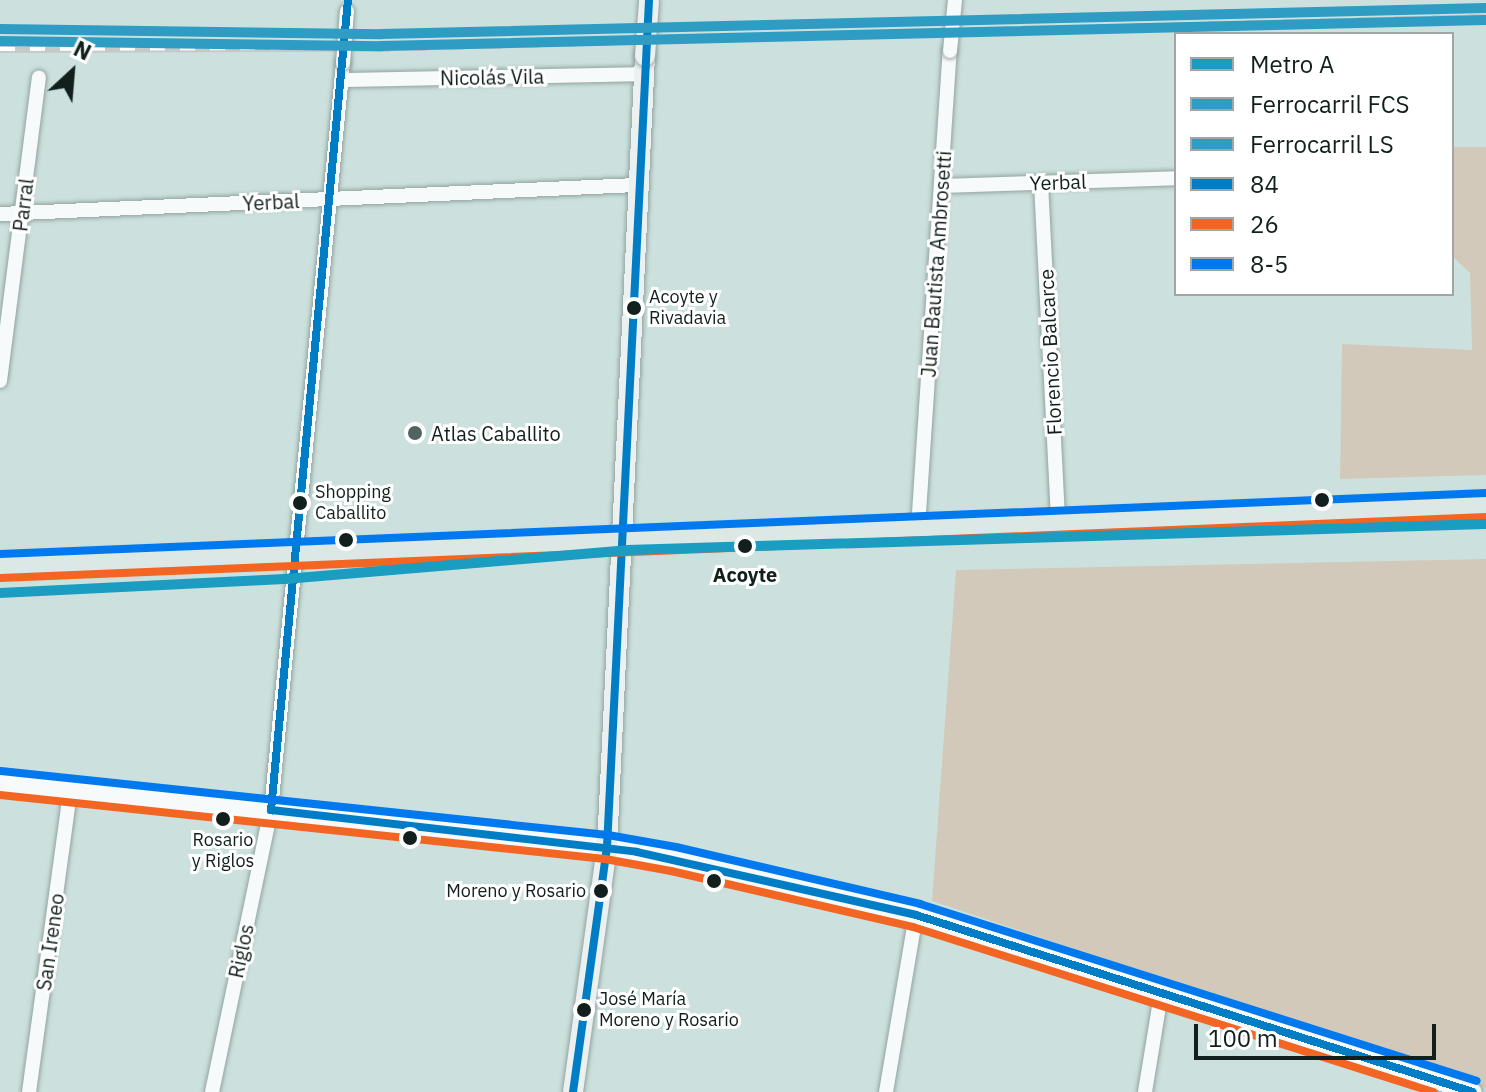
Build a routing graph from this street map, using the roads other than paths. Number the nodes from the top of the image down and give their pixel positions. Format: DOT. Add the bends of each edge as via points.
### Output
graph roads {
  1 [pos="649,0"];
  2 [pos="955,0"];
  3 [pos="348,6"];
  4 [pos="644,65"];
  5 [pos="39,77"];
  6 [pos="341,80"];
  7 [pos="1174,178"];
  8 [pos="1041,183"];
  9 [pos="637,185"];
  10 [pos="941,186"];
  11 [pos="330,199"];
  12 [pos="23,213"];
  13 [pos="0,214"];
  14 [pos="0,381"];
  15 [pos="1486,505"];
  16 [pos="1058,522"];
  17 [pos="918,528"];
  18 [pos="622,540"];
  19 [pos="298,551"];
  20 [pos="0,566"];
  21 [pos="0,783"];
  22 [pos="70,791"];
  23 [pos="271,810"];
  24 [pos="607,847"];
  25 [pos="916,915"];
  26 [pos="1161,994"];
  27 [pos="29,1092"];
  28 [pos="212,1092"];
  29 [pos="573,1092"];
  30 [pos="886,1092"];
  31 [pos="1145,1092"];
  32 [pos="1473,1092"];
  1 -- 4 [label="main road, bridge"];
  2 -- 10 [label="street, Juan Bautista Ambrosetti, bridge"];
  3 -- 6 [label="street, Riglos, bridge"];
  4 -- 6 [label="street, Nicolás Vila"];
  4 -- 9 [label="main road"];
  5 -- 12 [label="street, Parral"];
  6 -- 11 [label="street, Riglos"];
  7 -- 8 [label="street, Yerbal"];
  8 -- 10 [label="street, Yerbal"];
  8 -- 16 [label="street, Florencio Balcarce"];
  9 -- 11 [label="street, Yerbal"];
  9 -- 18 [label="main road"];
  10 -- 17 [label="street, Juan Bautista Ambrosetti"];
  11 -- 12 [label="street, Yerbal"];
  11 -- 19 [label="street, Riglos"];
  12 -- 13 [label="street, Yerbal"];
  12 -- 14 [label="street, Parral"];
  15 -- 16 [label="main road"];
  16 -- 17 [label="main road"];
  17 -- 18 [label="main road"];
  18 -- 19 [label="main road"];
  18 -- 24 [label="main road"];
  19 -- 20 [label="main road"];
  19 -- 23 [label="street, Riglos"];
  21 -- 22 [label="street"];
  22 -- 23 [label="street"];
  22 -- 27 [label="street, San Ireneo"];
  23 -- 24 [label="street"];
  23 -- 28 [label="street, Riglos"];
  24 -- 25 [label="street"];
  24 -- 29 [label="main road"];
  25 -- 26 [label="street"];
  25 -- 30 [label="street"];
  26 -- 31 [label="street"];
  26 -- 32 [label="street"];
}
